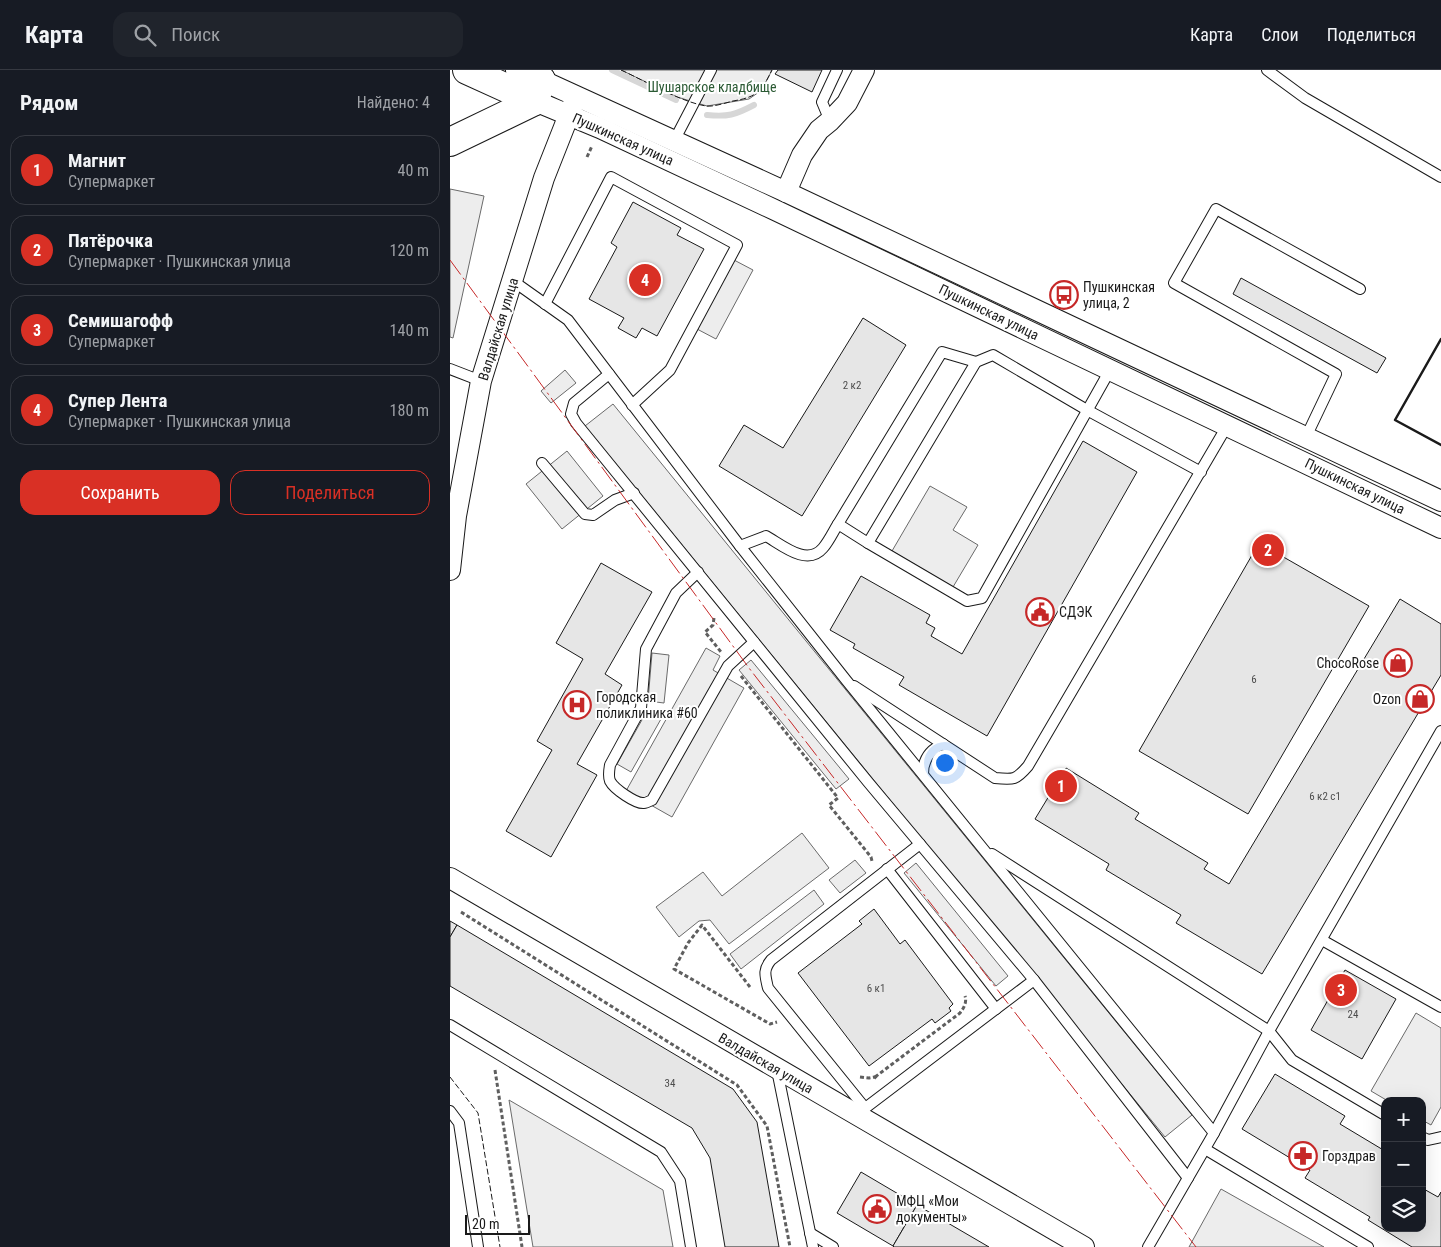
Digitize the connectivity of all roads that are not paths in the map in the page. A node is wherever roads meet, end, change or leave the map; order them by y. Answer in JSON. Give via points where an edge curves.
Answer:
{"nodes":[{"id":1,"x":467,"y":70,"type":"edge"},
{"id":2,"x":711,"y":70,"type":"edge"},
{"id":3,"x":837,"y":70,"type":"edge"},
{"id":4,"x":864,"y":70,"type":"edge"},
{"id":5,"x":1267,"y":70,"type":"edge"},
{"id":6,"x":529,"y":86,"type":"edge"},
{"id":7,"x":576,"y":96,"type":"junction"},
{"id":8,"x":569,"y":115,"type":"junction"},
{"id":9,"x":830,"y":121,"type":"junction"},
{"id":10,"x":450,"y":126,"type":"edge"},
{"id":11,"x":674,"y":141,"type":"junction"},
{"id":12,"x":450,"y":142,"type":"edge"},
{"id":13,"x":1441,"y":177,"type":"edge"},
{"id":14,"x":786,"y":192,"type":"junction"},
{"id":15,"x":512,"y":281,"type":"junction"},
{"id":16,"x":1360,"y":289,"type":"dead end"},
{"id":17,"x":545,"y":304,"type":"junction"},
{"id":18,"x":976,"y":362,"type":"junction"},
{"id":19,"x":450,"y":369,"type":"edge"},
{"id":20,"x":1110,"y":370,"type":"junction"},
{"id":21,"x":609,"y":374,"type":"junction"},
{"id":22,"x":481,"y":381,"type":"junction"},
{"id":23,"x":632,"y":405,"type":"junction"},
{"id":24,"x":1087,"y":410,"type":"junction"},
{"id":25,"x":1227,"y":426,"type":"junction"},
{"id":26,"x":1306,"y":437,"type":"junction"},
{"id":27,"x":542,"y":463,"type":"dead end"},
{"id":28,"x":1201,"y":472,"type":"junction"},
{"id":29,"x":634,"y":493,"type":"junction"},
{"id":30,"x":1441,"y":501,"type":"edge"},
{"id":31,"x":838,"y":524,"type":"junction"},
{"id":32,"x":1441,"y":528,"type":"edge"},
{"id":33,"x":868,"y":542,"type":"junction"},
{"id":34,"x":740,"y":546,"type":"junction"},
{"id":35,"x":450,"y":570,"type":"edge"},
{"id":36,"x":698,"y":572,"type":"junction"},
{"id":37,"x":754,"y":642,"type":"junction"},
{"id":38,"x":846,"y":680,"type":"junction"},
{"id":39,"x":1441,"y":731,"type":"edge"},
{"id":40,"x":943,"y":744,"type":"junction"},
{"id":41,"x":923,"y":774,"type":"junction"},
{"id":42,"x":920,"y":844,"type":"junction"},
{"id":43,"x":983,"y":848,"type":"junction"},
{"id":44,"x":887,"y":869,"type":"junction"},
{"id":45,"x":450,"y":878,"type":"edge"},
{"id":46,"x":1322,"y":940,"type":"junction"},
{"id":47,"x":1034,"y":980,"type":"junction"},
{"id":48,"x":1441,"y":1007,"type":"edge"},
{"id":49,"x":996,"y":1009,"type":"junction"},
{"id":50,"x":450,"y":1025,"type":"edge"},
{"id":51,"x":1269,"y":1031,"type":"junction"},
{"id":52,"x":777,"y":1070,"type":"junction"},
{"id":53,"x":450,"y":1111,"type":"edge"},
{"id":54,"x":860,"y":1112,"type":"junction"},
{"id":55,"x":1381,"y":1113,"type":"edge"},
{"id":56,"x":1214,"y":1133,"type":"junction"},
{"id":57,"x":1441,"y":1137,"type":"edge"},
{"id":58,"x":1426,"y":1139,"type":"edge"},
{"id":59,"x":1205,"y":1149,"type":"junction"},
{"id":60,"x":1188,"y":1178,"type":"junction"},
{"id":61,"x":810,"y":1233,"type":"junction"},
{"id":62,"x":478,"y":1247,"type":"edge"},
{"id":63,"x":691,"y":1247,"type":"edge"},
{"id":64,"x":812,"y":1247,"type":"edge"},
{"id":65,"x":833,"y":1247,"type":"edge"},
{"id":66,"x":1084,"y":1247,"type":"edge"},
{"id":67,"x":1148,"y":1247,"type":"edge"},
{"id":68,"x":1368,"y":1247,"type":"edge"}],
"edges":[{"from":1,"to":6,"type":"street","name":"Пушкинская улица"},
{"from":2,"to":11,"type":"lane"},
{"from":3,"to":9,"type":"lane","via":[[822,102]]},
{"from":4,"to":9,"type":"street","via":[[847,103]]},
{"from":5,"to":13,"type":"lane","via":[[1305,98]]},
{"from":6,"to":7,"type":"street","name":"Пушкинская улица"},
{"from":6,"to":8,"type":"street","name":"Пушкинская улица"},
{"from":6,"to":10,"type":"street"},
{"from":6,"to":12,"type":"street"},
{"from":7,"to":8,"type":"street","name":"Валдайская улица"},
{"from":7,"to":11,"type":"street","name":"Пушкинская улица"},
{"from":8,"to":15,"type":"street","name":"Валдайская улица","via":[[544,178]]},
{"from":8,"to":20,"type":"street","name":"Пушкинская улица"},
{"from":9,"to":14,"type":"street","via":[[819,130],[802,155]]},
{"from":11,"to":14,"type":"street","name":"Пушкинская улица"},
{"from":14,"to":26,"type":"street","name":"Пушкинская улица"},
{"from":15,"to":17,"type":"lane"},
{"from":15,"to":22,"type":"street","name":"Валдайская улица"},
{"from":16,"to":26,"type":"lane","via":[[1216,209],[1174,283],[1336,374]]},
{"from":17,"to":21,"type":"lane","via":[[568,320]]},
{"from":17,"to":23,"type":"lane","via":[[611,177],[737,245],[670,370]]},
{"from":18,"to":24,"type":"lane","via":[[993,355]]},
{"from":18,"to":31,"type":"lane","via":[[942,352]]},
{"from":18,"to":33,"type":"lane"},
{"from":19,"to":22,"type":"lane"},
{"from":20,"to":24,"type":"lane"},
{"from":20,"to":25,"type":"street","name":"Пушкинская улица"},
{"from":21,"to":23,"type":"lane"},
{"from":21,"to":29,"type":"lane","via":[[574,403],[571,414]]},
{"from":22,"to":35,"type":"street","name":"Валдайская улица","via":[[456,516]]},
{"from":23,"to":34,"type":"lane"},
{"from":24,"to":28,"type":"lane"},
{"from":24,"to":33,"type":"lane","via":[[982,598],[967,601]]},
{"from":25,"to":28,"type":"lane"},
{"from":25,"to":32,"type":"street","name":"Пушкинская улица"},
{"from":26,"to":30,"type":"street","name":"Пушкинская улица"},
{"from":27,"to":29,"type":"lane","via":[[585,514],[593,514]]},
{"from":28,"to":40,"type":"lane","via":[[1028,766],[1018,777],[995,778]]},
{"from":29,"to":36,"type":"lane"},
{"from":31,"to":33,"type":"lane"},
{"from":31,"to":34,"type":"lane","via":[[822,550],[809,556],[796,554],[766,536]]},
{"from":34,"to":38,"type":"lane"},
{"from":36,"to":37,"type":"lane"},
{"from":36,"to":37,"type":"lane","via":[[676,593],[646,649],[641,708],[608,773],[616,789],[639,802],[652,800],[730,663]]},
{"from":37,"to":42,"type":"lane"},
{"from":38,"to":40,"type":"lane"},
{"from":38,"to":41,"type":"lane"},
{"from":39,"to":46,"type":"lane"},
{"from":40,"to":41,"type":"lane","via":[[928,754]]},
{"from":41,"to":43,"type":"lane"},
{"from":42,"to":44,"type":"lane"},
{"from":42,"to":47,"type":"lane"},
{"from":43,"to":51,"type":"lane"},
{"from":43,"to":56,"type":"lane"},
{"from":44,"to":49,"type":"lane"},
{"from":44,"to":54,"type":"lane","via":[[766,967],[768,988]]},
{"from":45,"to":52,"type":"street","name":"Валдайская улица"},
{"from":46,"to":48,"type":"lane"},
{"from":46,"to":51,"type":"lane"},
{"from":47,"to":49,"type":"lane"},
{"from":47,"to":60,"type":"lane"},
{"from":49,"to":54,"type":"lane"},
{"from":50,"to":63,"type":"lane","via":[[662,1152],[680,1181]]},
{"from":51,"to":55,"type":"lane","via":[[1292,1060]]},
{"from":51,"to":56,"type":"lane"},
{"from":52,"to":54,"type":"street","name":"Валдайская улица"},
{"from":52,"to":61,"type":"lane"},
{"from":53,"to":62,"type":"lane","via":[[459,1123]]},
{"from":54,"to":66,"type":"street","name":"Валдайская улица"},
{"from":56,"to":59,"type":"lane"},
{"from":57,"to":58,"type":"lane"},
{"from":59,"to":60,"type":"lane"},
{"from":59,"to":68,"type":"lane"},
{"from":60,"to":67,"type":"lane"},
{"from":61,"to":64,"type":"lane"},
{"from":61,"to":65,"type":"lane"}]}
